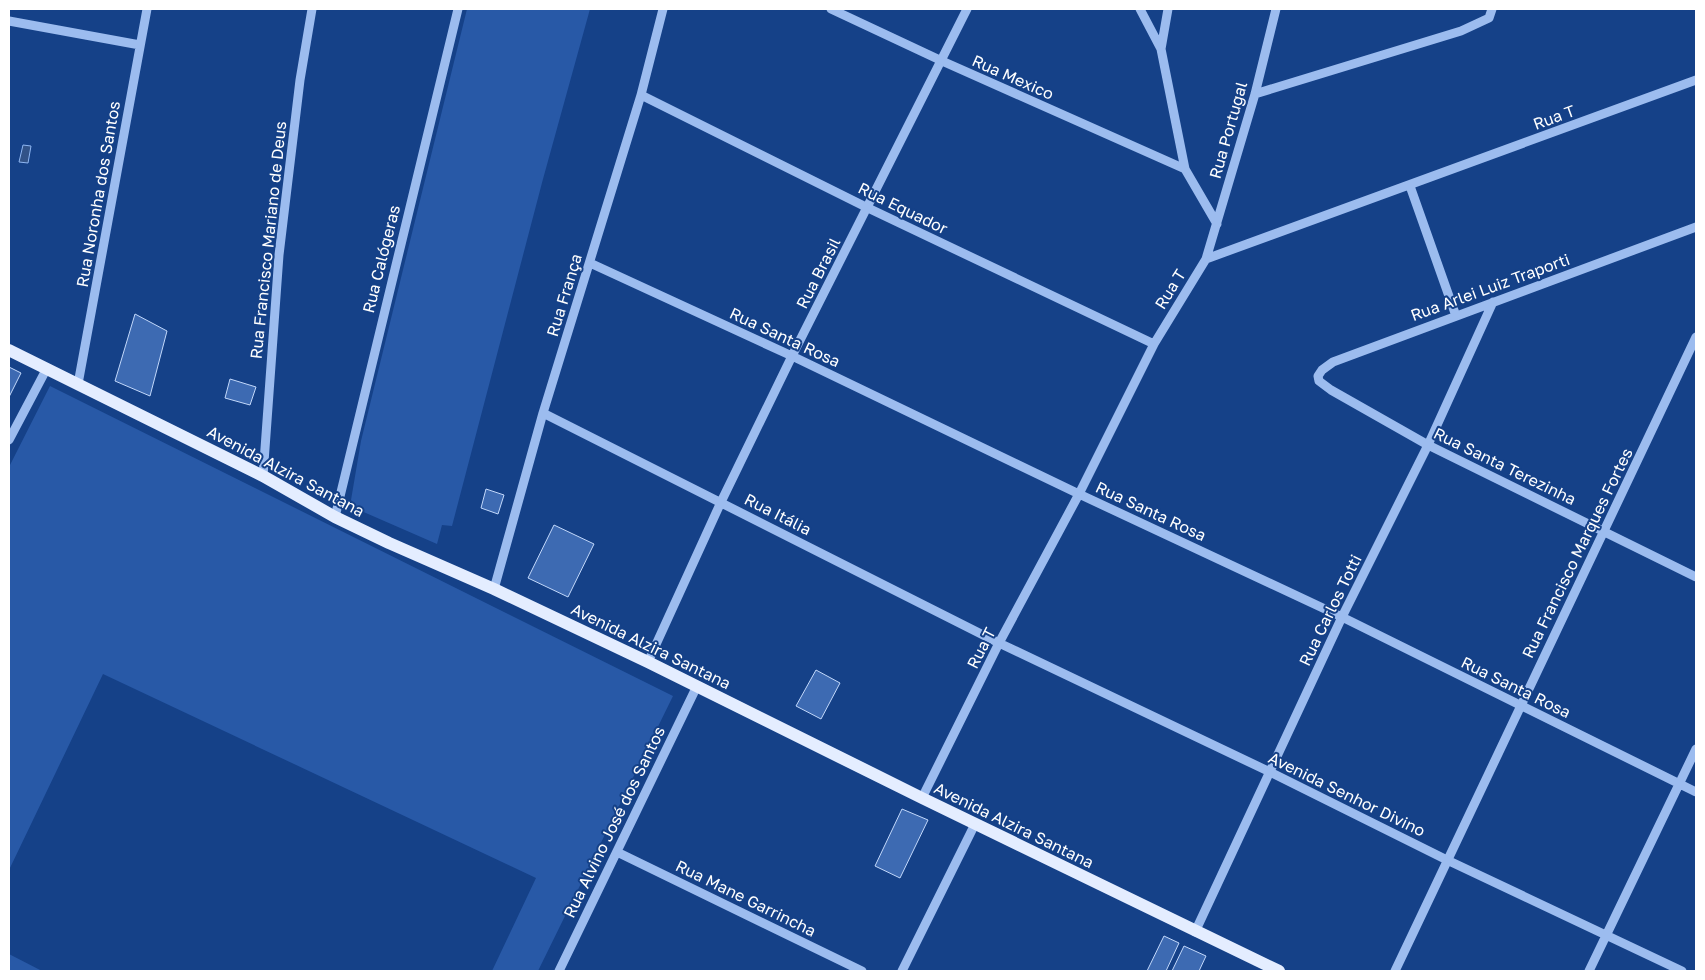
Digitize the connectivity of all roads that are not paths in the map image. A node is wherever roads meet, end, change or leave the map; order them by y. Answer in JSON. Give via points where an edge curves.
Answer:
{"nodes":[{"id":1,"x":147,"y":9,"type":"edge"},
{"id":2,"x":312,"y":9,"type":"edge"},
{"id":3,"x":458,"y":9,"type":"edge"},
{"id":4,"x":663,"y":9,"type":"edge"},
{"id":5,"x":831,"y":9,"type":"edge"},
{"id":6,"x":967,"y":9,"type":"edge"},
{"id":7,"x":1140,"y":9,"type":"edge"},
{"id":8,"x":1168,"y":9,"type":"edge"},
{"id":9,"x":1276,"y":9,"type":"edge"},
{"id":10,"x":1492,"y":9,"type":"edge"},
{"id":11,"x":9,"y":21,"type":"edge"},
{"id":12,"x":140,"y":45,"type":"junction"},
{"id":13,"x":1161,"y":49,"type":"junction"},
{"id":14,"x":942,"y":61,"type":"junction"},
{"id":15,"x":1696,"y":81,"type":"edge"},
{"id":16,"x":1255,"y":94,"type":"junction"},
{"id":17,"x":641,"y":95,"type":"junction"},
{"id":18,"x":1185,"y":169,"type":"junction"},
{"id":19,"x":1410,"y":186,"type":"junction"},
{"id":20,"x":868,"y":208,"type":"junction"},
{"id":21,"x":1216,"y":224,"type":"junction"},
{"id":22,"x":1696,"y":227,"type":"edge"},
{"id":23,"x":1206,"y":259,"type":"junction"},
{"id":24,"x":590,"y":264,"type":"junction"},
{"id":25,"x":1493,"y":302,"type":"junction"},
{"id":26,"x":1456,"y":316,"type":"junction"},
{"id":27,"x":1696,"y":337,"type":"edge"},
{"id":28,"x":1154,"y":344,"type":"junction"},
{"id":29,"x":9,"y":350,"type":"edge"},
{"id":30,"x":792,"y":356,"type":"junction"},
{"id":31,"x":46,"y":368,"type":"junction"},
{"id":32,"x":78,"y":384,"type":"junction"},
{"id":33,"x":1331,"y":390,"type":"joint"},
{"id":34,"x":543,"y":413,"type":"junction"},
{"id":35,"x":9,"y":440,"type":"edge"},
{"id":36,"x":1428,"y":445,"type":"junction"},
{"id":37,"x":263,"y":476,"type":"junction"},
{"id":38,"x":1079,"y":494,"type":"junction"},
{"id":39,"x":721,"y":502,"type":"junction"},
{"id":40,"x":335,"y":516,"type":"junction"},
{"id":41,"x":1605,"y":532,"type":"junction"},
{"id":42,"x":1696,"y":577,"type":"edge"},
{"id":43,"x":494,"y":589,"type":"junction"},
{"id":44,"x":1342,"y":617,"type":"junction"},
{"id":45,"x":999,"y":643,"type":"junction"},
{"id":46,"x":648,"y":662,"type":"junction"},
{"id":47,"x":697,"y":686,"type":"junction"},
{"id":48,"x":1520,"y":706,"type":"junction"},
{"id":49,"x":1696,"y":749,"type":"edge"},
{"id":50,"x":1270,"y":772,"type":"junction"},
{"id":51,"x":1679,"y":784,"type":"junction"},
{"id":52,"x":1696,"y":792,"type":"edge"},
{"id":53,"x":922,"y":798,"type":"junction"},
{"id":54,"x":975,"y":824,"type":"junction"},
{"id":55,"x":617,"y":852,"type":"junction"},
{"id":56,"x":1447,"y":860,"type":"junction"},
{"id":57,"x":1194,"y":932,"type":"junction"},
{"id":58,"x":1606,"y":935,"type":"junction"},
{"id":59,"x":558,"y":971,"type":"edge"},
{"id":60,"x":862,"y":971,"type":"edge"},
{"id":61,"x":902,"y":971,"type":"edge"},
{"id":62,"x":1278,"y":971,"type":"edge"},
{"id":63,"x":1395,"y":971,"type":"edge"},
{"id":64,"x":1589,"y":971,"type":"edge"},
{"id":65,"x":1682,"y":971,"type":"edge"}],
"edges":[{"from":1,"to":12,"type":"street","name":"Rua Noronha dos Santos"},
{"from":2,"to":37,"type":"street","name":"Rua Francisco Mariano de Deus","via":[[279,255]]},
{"from":3,"to":40,"type":"street","name":"Rua Calógeras"},
{"from":4,"to":17,"type":"street","name":"Rua França"},
{"from":5,"to":14,"type":"street","name":"Rua Mexico"},
{"from":6,"to":14,"type":"street","name":"Rua Brasil"},
{"from":7,"to":13,"type":"street"},
{"from":8,"to":13,"type":"street"},
{"from":9,"to":16,"type":"street","name":"Rua Portugal"},
{"from":10,"to":16,"type":"street","via":[[1485,21],[1461,31]]},
{"from":11,"to":12,"type":"street"},
{"from":12,"to":32,"type":"street","name":"Rua Noronha dos Santos"},
{"from":13,"to":18,"type":"street"},
{"from":14,"to":18,"type":"street","name":"Rua Mexico"},
{"from":14,"to":20,"type":"street","name":"Rua Brasil"},
{"from":15,"to":19,"type":"street","name":"Rua T"},
{"from":16,"to":21,"type":"street","name":"Rua Portugal"},
{"from":17,"to":20,"type":"street","name":"Rua Equador"},
{"from":17,"to":24,"type":"street","name":"Rua França"},
{"from":18,"to":21,"type":"street"},
{"from":19,"to":23,"type":"street","name":"Rua T"},
{"from":19,"to":26,"type":"street"},
{"from":20,"to":28,"type":"street","name":"Rua Equador"},
{"from":20,"to":30,"type":"street","name":"Rua Brasil"},
{"from":21,"to":23,"type":"street","name":"Rua Portugal"},
{"from":22,"to":25,"type":"street","name":"Rua Arlei Luiz Traporti"},
{"from":23,"to":28,"type":"street","name":"Rua T"},
{"from":24,"to":30,"type":"street","name":"Rua Santa Rosa"},
{"from":24,"to":34,"type":"street","name":"Rua França"},
{"from":25,"to":26,"type":"street","name":"Rua Arlei Luiz Traporti"},
{"from":25,"to":36,"type":"street","name":"Rua Carlos Totti"},
{"from":26,"to":33,"type":"street","name":"Rua Arlei Luiz Traporti","via":[[1333,362],[1318,376]]},
{"from":27,"to":41,"type":"street","name":"Rua Francisco Marques Fortes"},
{"from":28,"to":38,"type":"street","name":"Rua T"},
{"from":29,"to":31,"type":"main road","name":"Avenida Alzira Santana"},
{"from":30,"to":38,"type":"street","name":"Rua Santa Rosa"},
{"from":30,"to":39,"type":"street","name":"Rua Brasil"},
{"from":31,"to":32,"type":"main road","name":"Avenida Alzira Santana"},
{"from":31,"to":35,"type":"street"},
{"from":32,"to":37,"type":"main road","name":"Avenida Alzira Santana"},
{"from":33,"to":36,"type":"street","name":"Rua Santa Terezinha"},
{"from":34,"to":39,"type":"street","name":"Rua Itália"},
{"from":34,"to":43,"type":"street","name":"Rua França"},
{"from":36,"to":41,"type":"street","name":"Rua Santa Terezinha"},
{"from":36,"to":44,"type":"street","name":"Rua Carlos Totti"},
{"from":37,"to":40,"type":"main road","name":"Avenida Alzira Santana"},
{"from":38,"to":44,"type":"street","name":"Rua Santa Rosa"},
{"from":38,"to":45,"type":"street","name":"Rua T"},
{"from":39,"to":45,"type":"street","name":"Rua Itália"},
{"from":39,"to":46,"type":"street","name":"Rua Brasil"},
{"from":40,"to":43,"type":"main road","name":"Avenida Alzira Santana"},
{"from":41,"to":42,"type":"street","name":"Rua Santa Terezinha"},
{"from":41,"to":48,"type":"street","name":"Rua Francisco Marques Fortes"},
{"from":43,"to":46,"type":"main road","name":"Avenida Alzira Santana"},
{"from":44,"to":48,"type":"street","name":"Rua Santa Rosa"},
{"from":44,"to":50,"type":"street","name":"Rua Carlos Totti"},
{"from":45,"to":50,"type":"street","name":"Avenida Senhor Divino"},
{"from":45,"to":53,"type":"street","name":"Rua T"},
{"from":46,"to":47,"type":"main road","name":"Avenida Alzira Santana"},
{"from":47,"to":53,"type":"main road","name":"Avenida Alzira Santana"},
{"from":47,"to":55,"type":"street","name":"Rua Alvino José dos Santos"},
{"from":48,"to":51,"type":"street","name":"Rua Santa Rosa"},
{"from":48,"to":56,"type":"street","name":"Rua Francisco Marques Fortes"},
{"from":49,"to":51,"type":"street"},
{"from":50,"to":56,"type":"street","name":"Avenida Senhor Divino"},
{"from":50,"to":57,"type":"street","name":"Rua Carlos Totti"},
{"from":51,"to":52,"type":"street","name":"Rua Santa Rosa"},
{"from":51,"to":58,"type":"street"},
{"from":53,"to":54,"type":"main road","name":"Avenida Alzira Santana"},
{"from":54,"to":57,"type":"main road","name":"Avenida Alzira Santana"},
{"from":54,"to":61,"type":"street"},
{"from":55,"to":59,"type":"street","name":"Rua Alvino José dos Santos"},
{"from":55,"to":60,"type":"street","name":"Rua Mane Garrincha"},
{"from":56,"to":58,"type":"street","name":"Avenida Senhor Divino"},
{"from":56,"to":63,"type":"street","name":"Rua Francisco Marques Fortes"},
{"from":57,"to":62,"type":"main road","name":"Avenida Alzira Santana"},
{"from":58,"to":64,"type":"street"},
{"from":58,"to":65,"type":"street","name":"Avenida Senhor Divino"}]}
